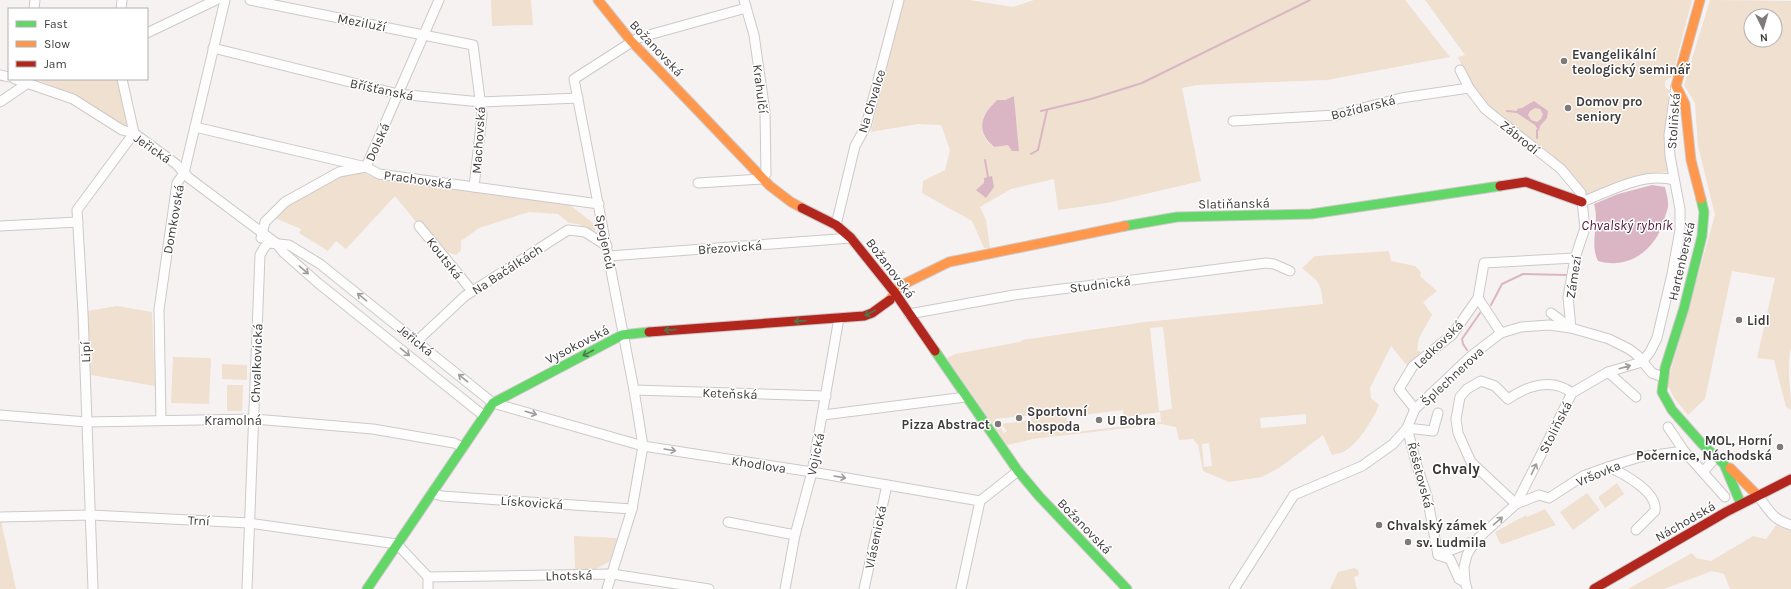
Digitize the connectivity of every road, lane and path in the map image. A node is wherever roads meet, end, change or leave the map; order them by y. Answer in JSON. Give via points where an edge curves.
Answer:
{"nodes":[{"id":1,"x":216,"y":0,"type":"edge"},
{"id":2,"x":225,"y":0,"type":"edge"},
{"id":3,"x":250,"y":0,"type":"edge"},
{"id":4,"x":439,"y":0,"type":"edge"},
{"id":5,"x":598,"y":0,"type":"edge"},
{"id":6,"x":899,"y":0,"type":"edge"},
{"id":7,"x":1700,"y":0,"type":"edge"},
{"id":8,"x":745,"y":4,"type":"edge"},
{"id":9,"x":148,"y":33,"type":"edge"},
{"id":10,"x":424,"y":34,"type":"junction"},
{"id":11,"x":632,"y":41,"type":"junction"},
{"id":12,"x":473,"y":45,"type":"joint"},
{"id":13,"x":213,"y":48,"type":"junction"},
{"id":14,"x":1460,"y":70,"type":"dead end"},
{"id":15,"x":122,"y":80,"type":"edge"},
{"id":16,"x":29,"y":81,"type":"edge"},
{"id":17,"x":1676,"y":86,"type":"junction"},
{"id":18,"x":1468,"y":88,"type":"junction"},
{"id":19,"x":398,"y":94,"type":"junction"},
{"id":20,"x":578,"y":98,"type":"junction"},
{"id":21,"x":0,"y":102,"type":"edge"},
{"id":22,"x":481,"y":102,"type":"junction"},
{"id":23,"x":1233,"y":122,"type":"dead end"},
{"id":24,"x":195,"y":127,"type":"junction"},
{"id":25,"x":134,"y":133,"type":"junction"},
{"id":26,"x":366,"y":167,"type":"junction"},
{"id":27,"x":184,"y":173,"type":"junction"},
{"id":28,"x":762,"y":179,"type":"junction"},
{"id":29,"x":1674,"y":180,"type":"junction"},
{"id":30,"x":698,"y":183,"type":"dead end"},
{"id":31,"x":474,"y":187,"type":"junction"},
{"id":32,"x":1582,"y":202,"type":"junction"},
{"id":33,"x":599,"y":204,"type":"junction"},
{"id":34,"x":78,"y":222,"type":"junction"},
{"id":35,"x":836,"y":225,"type":"junction"},
{"id":36,"x":0,"y":226,"type":"edge"},
{"id":37,"x":419,"y":226,"type":"dead end"},
{"id":38,"x":262,"y":233,"type":"junction"},
{"id":39,"x":851,"y":238,"type":"junction"},
{"id":40,"x":276,"y":243,"type":"junction"},
{"id":41,"x":607,"y":246,"type":"junction"},
{"id":42,"x":260,"y":255,"type":"junction"},
{"id":43,"x":609,"y":256,"type":"junction"},
{"id":44,"x":1575,"y":258,"type":"junction"},
{"id":45,"x":1290,"y":271,"type":"dead end"},
{"id":46,"x":472,"y":291,"type":"junction"},
{"id":47,"x":895,"y":293,"type":"junction"},
{"id":48,"x":1478,"y":298,"type":"junction"},
{"id":49,"x":1551,"y":313,"type":"dead end"},
{"id":50,"x":909,"y":314,"type":"junction"},
{"id":51,"x":839,"y":318,"type":"junction"},
{"id":52,"x":1571,"y":328,"type":"junction"},
{"id":53,"x":1501,"y":333,"type":"junction"},
{"id":54,"x":622,"y":335,"type":"junction"},
{"id":55,"x":417,"y":341,"type":"junction"},
{"id":56,"x":1642,"y":362,"type":"junction"},
{"id":57,"x":1608,"y":372,"type":"junction"},
{"id":58,"x":1662,"y":377,"type":"junction"},
{"id":59,"x":634,"y":390,"type":"junction"},
{"id":60,"x":1572,"y":393,"type":"junction"},
{"id":61,"x":826,"y":396,"type":"junction"},
{"id":62,"x":966,"y":397,"type":"junction"},
{"id":63,"x":1636,"y":397,"type":"dead end"},
{"id":64,"x":494,"y":402,"type":"junction"},
{"id":65,"x":1415,"y":409,"type":"junction"},
{"id":66,"x":1438,"y":413,"type":"dead end"},
{"id":67,"x":0,"y":415,"type":"edge"},
{"id":68,"x":823,"y":415,"type":"junction"},
{"id":69,"x":484,"y":416,"type":"junction"},
{"id":70,"x":254,"y":419,"type":"junction"},
{"id":71,"x":161,"y":420,"type":"junction"},
{"id":72,"x":87,"y":422,"type":"junction"},
{"id":73,"x":1668,"y":427,"type":"dead end"},
{"id":74,"x":1407,"y":428,"type":"junction"},
{"id":75,"x":643,"y":446,"type":"junction"},
{"id":76,"x":464,"y":447,"type":"junction"},
{"id":77,"x":1684,"y":451,"type":"junction"},
{"id":78,"x":1716,"y":457,"type":"junction"},
{"id":79,"x":1724,"y":464,"type":"junction"},
{"id":80,"x":1608,"y":467,"type":"junction"},
{"id":81,"x":1018,"y":471,"type":"junction"},
{"id":82,"x":812,"y":472,"type":"junction"},
{"id":83,"x":1702,"y":472,"type":"junction"},
{"id":84,"x":1791,"y":479,"type":"edge"},
{"id":85,"x":887,"y":484,"type":"junction"},
{"id":86,"x":432,"y":493,"type":"junction"},
{"id":87,"x":1757,"y":496,"type":"junction"},
{"id":88,"x":1724,"y":498,"type":"dead end"},
{"id":89,"x":980,"y":501,"type":"junction"},
{"id":90,"x":1516,"y":504,"type":"junction"},
{"id":91,"x":1741,"y":504,"type":"junction"},
{"id":92,"x":632,"y":509,"type":"junction"},
{"id":93,"x":91,"y":515,"type":"junction"},
{"id":94,"x":0,"y":517,"type":"edge"},
{"id":95,"x":728,"y":522,"type":"dead end"},
{"id":96,"x":249,"y":523,"type":"junction"},
{"id":97,"x":1791,"y":525,"type":"edge"},
{"id":98,"x":1636,"y":530,"type":"dead end"},
{"id":99,"x":795,"y":535,"type":"junction"},
{"id":100,"x":1475,"y":541,"type":"junction"},
{"id":101,"x":398,"y":544,"type":"junction"},
{"id":102,"x":1438,"y":555,"type":"junction"},
{"id":103,"x":612,"y":574,"type":"junction"},
{"id":104,"x":428,"y":577,"type":"junction"},
{"id":105,"x":1466,"y":585,"type":"edge"},
{"id":106,"x":1597,"y":588,"type":"edge"},
{"id":107,"x":94,"y":589,"type":"edge"},
{"id":108,"x":246,"y":589,"type":"edge"},
{"id":109,"x":367,"y":589,"type":"edge"},
{"id":110,"x":428,"y":589,"type":"edge"},
{"id":111,"x":607,"y":589,"type":"edge"},
{"id":112,"x":710,"y":589,"type":"edge"},
{"id":113,"x":786,"y":589,"type":"edge"},
{"id":114,"x":864,"y":589,"type":"edge"},
{"id":115,"x":962,"y":589,"type":"edge"},
{"id":116,"x":1127,"y":589,"type":"edge"},
{"id":117,"x":1234,"y":589,"type":"edge"}],
"edges":[{"from":1,"to":9,"type":"street"},
{"from":2,"to":13,"type":"street","name":"Domkovská"},
{"from":3,"to":10,"type":"street","name":"Meziluží"},
{"from":4,"to":10,"type":"street","name":"Dolská"},
{"from":5,"to":11,"type":"street","name":"Božanovská"},
{"from":6,"to":35,"type":"street","name":"Na Chvalce","via":[[866,126],[856,146]]},
{"from":7,"to":17,"type":"street"},
{"from":8,"to":11,"type":"street","name":"Spojenců"},
{"from":8,"to":28,"type":"street","name":"Krahulčí","via":[[754,34],[765,112],[766,174]]},
{"from":10,"to":12,"type":"street","name":"Meziluží"},
{"from":10,"to":19,"type":"street","name":"Dolská"},
{"from":11,"to":20,"type":"street","name":"Spojenců","via":[[574,79]]},
{"from":11,"to":28,"type":"street","name":"Božanovská"},
{"from":12,"to":22,"type":"street","name":"Machovská"},
{"from":13,"to":19,"type":"street","name":"Bříšťanská"},
{"from":13,"to":24,"type":"street","name":"Domkovská"},
{"from":14,"to":18,"type":"street","name":"Zábrodí"},
{"from":15,"to":25,"type":"street"},
{"from":16,"to":21,"type":"street"},
{"from":16,"to":25,"type":"street","name":"Jeřická","via":[[73,99],[122,130]]},
{"from":17,"to":29,"type":"street","name":"Stoliňská","via":[[1669,135]]},
{"from":17,"to":58,"type":"street","name":"Hartenberská","via":[[1685,104],[1689,148],[1704,212],[1700,243],[1684,308]]},
{"from":18,"to":23,"type":"street","name":"Božídarská","via":[[1401,98],[1336,115]]},
{"from":18,"to":32,"type":"street","name":"Zábrodí","via":[[1485,109],[1561,169],[1581,193]]},
{"from":19,"to":22,"type":"street","name":"Bříšťanská"},
{"from":19,"to":26,"type":"street","name":"Dolská"},
{"from":20,"to":22,"type":"street","name":"Bříšťanská"},
{"from":20,"to":33,"type":"street","name":"Spojenců"},
{"from":22,"to":31,"type":"street","name":"Machovská","via":[[482,115]]},
{"from":24,"to":26,"type":"street","name":"Prachovská"},
{"from":24,"to":27,"type":"street","name":"Domkovská"},
{"from":25,"to":27,"type":"street","name":"Jeřická","via":[[176,164]]},
{"from":25,"to":34,"type":"street","name":"Lipí","via":[[77,210]]},
{"from":26,"to":31,"type":"street","name":"Prachovská","via":[[379,174]]},
{"from":26,"to":38,"type":"street","name":"Dolská","via":[[339,172],[285,202],[265,222]]},
{"from":27,"to":38,"type":"street","name":"Jeřická"},
{"from":27,"to":71,"type":"street","name":"Domkovská","via":[[177,183],[159,310]]},
{"from":28,"to":30,"type":"street"},
{"from":28,"to":35,"type":"street","name":"Božanovská","via":[[787,199]]},
{"from":29,"to":32,"type":"street","via":[[1638,180]]},
{"from":29,"to":56,"type":"street","name":"Stoliňská","via":[[1680,209],[1680,230],[1661,322],[1650,352]]},
{"from":31,"to":33,"type":"street","name":"Prachovská"},
{"from":32,"to":44,"type":"street","name":"Zámezí","via":[[1585,228]]},
{"from":32,"to":47,"type":"street","name":"Slatiňanská","via":[[1526,182],[1311,214],[1177,217],[962,258],[900,286]]},
{"from":33,"to":41,"type":"street","name":"Spojenců"},
{"from":34,"to":36,"type":"street"},
{"from":34,"to":72,"type":"street","name":"Lipí"},
{"from":35,"to":39,"type":"street","name":"Božanovská"},
{"from":37,"to":46,"type":"street","name":"Koutská"},
{"from":38,"to":40,"type":"street","name":"Jeřická"},
{"from":38,"to":42,"type":"street","name":"Dolská"},
{"from":39,"to":43,"type":"street","name":"Březovická"},
{"from":39,"to":47,"type":"street","name":"Božanovská"},
{"from":40,"to":42,"type":"street","via":[[268,243]]},
{"from":55,"to":40,"type":"street","name":"Jeřická","one_way":true,"via":[[320,264],[289,245]]},
{"from":40,"to":69,"type":"street","name":"Jeřická","one_way":true,"via":[[318,283]]},
{"from":41,"to":43,"type":"street","name":"Spojenců"},
{"from":41,"to":46,"type":"street","name":"Na Bačálkách","via":[[585,232],[568,230]]},
{"from":42,"to":70,"type":"street","name":"Chvalkovická"},
{"from":43,"to":54,"type":"street","name":"Spojenců"},
{"from":44,"to":48,"type":"street","name":"Ledkovská","via":[[1484,263]]},
{"from":44,"to":52,"type":"street","name":"Zámezí","via":[[1568,297]]},
{"from":45,"to":50,"type":"street","name":"Studnická","via":[[1266,263],[1014,295]]},
{"from":46,"to":55,"type":"street","name":"Na Bačálkách"},
{"from":47,"to":50,"type":"street","name":"Božanovská"},
{"from":47,"to":51,"type":"street","name":"Vysokovská","one_way":true,"via":[[890,300],[872,313]]},
{"from":48,"to":53,"type":"street"},
{"from":48,"to":65,"type":"street","name":"Ledkovská","via":[[1452,335],[1413,366],[1398,389]]},
{"from":49,"to":52,"type":"street","name":"Zámezí"},
{"from":50,"to":62,"type":"street","name":"Božanovská"},
{"from":51,"to":54,"type":"street","name":"Vysokovská","one_way":true},
{"from":51,"to":61,"type":"street","name":"Vojická"},
{"from":52,"to":53,"type":"street","name":"Šplechnerova","via":[[1549,325],[1522,327]]},
{"from":52,"to":56,"type":"street","name":"Šplechnerova","via":[[1629,349],[1638,355]]},
{"from":53,"to":65,"type":"street","name":"Šplechnerova","via":[[1471,356]]},
{"from":54,"to":59,"type":"street","name":"Spojenců"},
{"from":54,"to":64,"type":"street","name":"Vysokovská","one_way":true},
{"from":64,"to":55,"type":"street","name":"Jeřická","one_way":true},
{"from":57,"to":56,"type":"street","name":"Stoliňská","one_way":true},
{"from":56,"to":58,"type":"street","name":"Šplechnerova","via":[[1652,373]]},
{"from":57,"to":60,"type":"street","name":"Stoliňská"},
{"from":57,"to":63,"type":"street"},
{"from":58,"to":78,"type":"street","name":"Hartenberská","via":[[1662,392],[1666,402]]},
{"from":59,"to":61,"type":"street","name":"Keteňská"},
{"from":59,"to":75,"type":"street","name":"Spojenců"},
{"from":90,"to":60,"type":"street","name":"Stoliňská","one_way":true},
{"from":60,"to":90,"type":"street","via":[[1557,385],[1539,384],[1508,399],[1495,386],[1481,382],[1467,389],[1460,397],[1456,419],[1458,433],[1471,462]]},
{"from":61,"to":68,"type":"street","name":"Vojická"},
{"from":62,"to":68,"type":"street"},
{"from":62,"to":81,"type":"street","name":"Božanovská"},
{"from":64,"to":69,"type":"street","name":"Vysokovská"},
{"from":64,"to":75,"type":"street","name":"Khodlova","one_way":true},
{"from":65,"to":74,"type":"street","name":"Šplechnerova"},
{"from":66,"to":74,"type":"street","via":[[1433,431]]},
{"from":67,"to":72,"type":"street","name":"Kramolná"},
{"from":68,"to":82,"type":"street","name":"Vojická"},
{"from":69,"to":76,"type":"street","name":"Vysokovská"},
{"from":70,"to":71,"type":"street","name":"Kramolná"},
{"from":70,"to":76,"type":"street","name":"Kramolná","via":[[373,429]]},
{"from":70,"to":96,"type":"street","name":"Chvalkovická"},
{"from":71,"to":72,"type":"street","name":"Kramolná"},
{"from":72,"to":93,"type":"street","name":"Lipí"},
{"from":73,"to":77,"type":"street"},
{"from":74,"to":102,"type":"street","name":"Řešetovská","via":[[1427,496]]},
{"from":74,"to":117,"type":"street","name":"Šplechnerova","via":[[1393,444],[1362,466],[1294,495]]},
{"from":75,"to":82,"type":"street","name":"Khodlova","one_way":true},
{"from":75,"to":92,"type":"street","name":"Spojenců"},
{"from":76,"to":86,"type":"street","name":"Vysokovská"},
{"from":77,"to":80,"type":"street","name":"Vršovka","via":[[1640,457]]},
{"from":77,"to":83,"type":"street"},
{"from":78,"to":79,"type":"street","name":"Hartenberská"},
{"from":78,"to":83,"type":"street"},
{"from":79,"to":87,"type":"street","via":[[1737,473]]},
{"from":79,"to":91,"type":"street","name":"Hartenberská"},
{"from":80,"to":90,"type":"street","name":"Vršovka","via":[[1583,476],[1549,498],[1539,495]]},
{"from":80,"to":98,"type":"street","via":[[1630,477],[1654,501],[1655,511]]},
{"from":81,"to":89,"type":"street"},
{"from":81,"to":116,"type":"street","name":"Božanovská"},
{"from":82,"to":85,"type":"street","name":"Khodlova","one_way":true},
{"from":82,"to":99,"type":"street","name":"Vojická"},
{"from":83,"to":88,"type":"street"},
{"from":84,"to":87,"type":"street","name":"Náchodská"},
{"from":85,"to":89,"type":"street","name":"Khodlova"},
{"from":85,"to":114,"type":"street","name":"Vlásenická"},
{"from":86,"to":92,"type":"street","name":"Lískovická","via":[[442,496]]},
{"from":86,"to":101,"type":"street","name":"Vysokovská"},
{"from":87,"to":91,"type":"street","name":"Náchodská"},
{"from":87,"to":97,"type":"street","via":[[1773,517]]},
{"from":89,"to":115,"type":"street"},
{"from":100,"to":90,"type":"street","name":"Stoliňská","one_way":true},
{"from":91,"to":106,"type":"street","name":"Náchodská"},
{"from":92,"to":103,"type":"street","name":"Spojenců"},
{"from":93,"to":94,"type":"street","name":"Trní"},
{"from":93,"to":96,"type":"street","name":"Trní"},
{"from":93,"to":107,"type":"street","name":"Lipí"},
{"from":95,"to":99,"type":"street"},
{"from":96,"to":101,"type":"street","name":"Trní"},
{"from":96,"to":108,"type":"street","name":"Chvalkovická"},
{"from":99,"to":113,"type":"street","name":"Vojická"},
{"from":100,"to":102,"type":"street"},
{"from":100,"to":105,"type":"street","name":"Stoliňská","via":[[1464,567]]},
{"from":101,"to":104,"type":"street"},
{"from":101,"to":109,"type":"street","name":"Vysokovská"},
{"from":102,"to":105,"type":"street","name":"Stoliňská","via":[[1450,559],[1459,579]]},
{"from":103,"to":104,"type":"street","name":"Lhotská"},
{"from":103,"to":111,"type":"street","name":"Spojenců"},
{"from":103,"to":112,"type":"street","name":"Lhotská"},
{"from":104,"to":110,"type":"street"}]}
